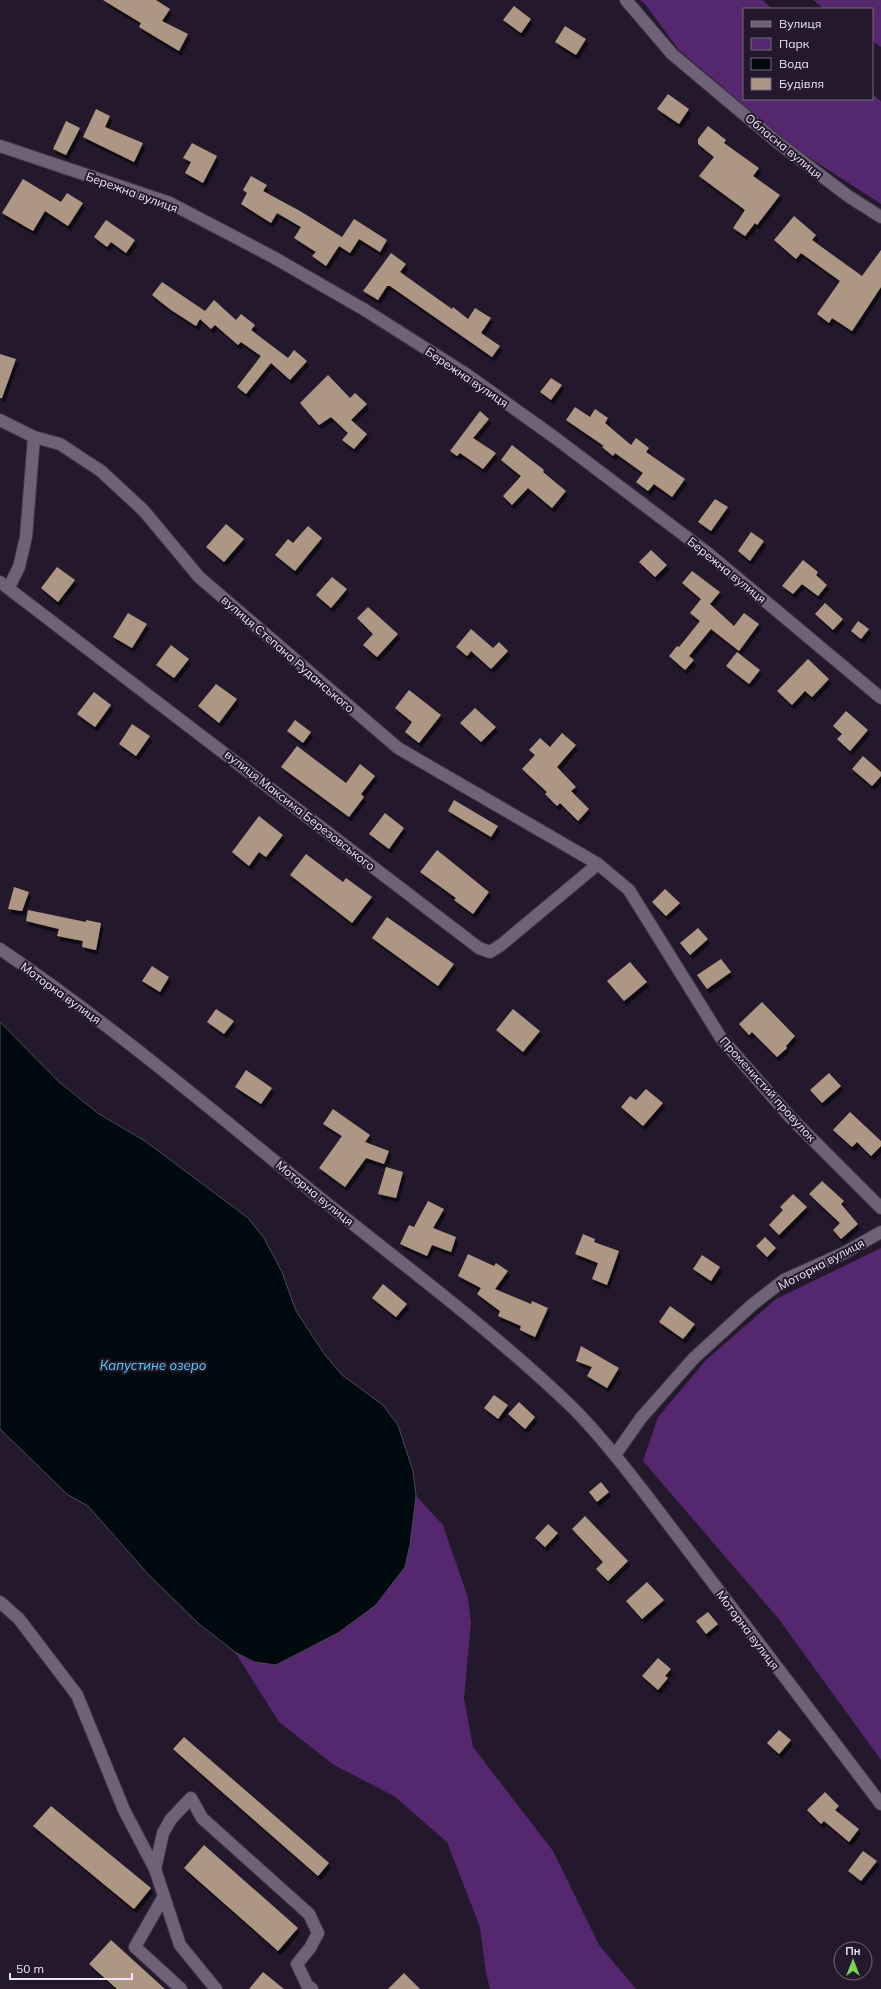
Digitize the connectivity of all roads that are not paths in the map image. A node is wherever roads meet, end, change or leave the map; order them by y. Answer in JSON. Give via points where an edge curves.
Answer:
{"nodes":[{"id":1,"x":626,"y":0,"type":"edge"},
{"id":2,"x":0,"y":146,"type":"edge"},
{"id":3,"x":881,"y":217,"type":"edge"},
{"id":4,"x":0,"y":420,"type":"edge"},
{"id":5,"x":34,"y":437,"type":"junction"},
{"id":6,"x":5,"y":585,"type":"edge"},
{"id":7,"x":881,"y":698,"type":"edge"},
{"id":8,"x":598,"y":864,"type":"junction"},
{"id":9,"x":0,"y":949,"type":"edge"},
{"id":10,"x":881,"y":1208,"type":"edge"},
{"id":11,"x":881,"y":1232,"type":"edge"},
{"id":12,"x":615,"y":1455,"type":"junction"},
{"id":13,"x":0,"y":1602,"type":"edge"},
{"id":14,"x":881,"y":1804,"type":"edge"},
{"id":15,"x":155,"y":1869,"type":"junction"},
{"id":16,"x":164,"y":1896,"type":"junction"},
{"id":17,"x":181,"y":1989,"type":"edge"},
{"id":18,"x":216,"y":1989,"type":"edge"},
{"id":19,"x":312,"y":1989,"type":"edge"}],
"edges":[{"from":1,"to":3,"type":"street","name":"Обласна вулиця","via":[[678,58],[777,142],[848,196]]},
{"from":2,"to":7,"type":"street","name":"Бережна вулиця","via":[[170,203],[273,257],[365,310],[466,374],[554,437],[709,554]]},
{"from":4,"to":5,"type":"street","name":"вулиця Степана Руданського"},
{"from":5,"to":6,"type":"street","via":[[26,537],[19,567]]},
{"from":5,"to":8,"type":"street","name":"вулиця Степана Руданського","via":[[60,444],[101,471],[144,511],[199,577],[398,748]]},
{"from":6,"to":8,"type":"street","name":"вулиця Максима Березовського","via":[[479,948],[490,952],[501,945]]},
{"from":8,"to":10,"type":"street","name":"Променистий провулок","via":[[629,890],[721,1038],[791,1118]]},
{"from":9,"to":12,"type":"street","name":"Моторна вулиця","via":[[52,984],[178,1081],[492,1336],[574,1409]]},
{"from":11,"to":12,"type":"street","name":"Моторна вулиця","via":[[844,1253],[784,1280],[752,1305],[694,1358],[641,1418]]},
{"from":12,"to":14,"type":"street","name":"Моторна вулиця"},
{"from":13,"to":15,"type":"street","via":[[19,1620],[77,1695],[124,1810]]},
{"from":15,"to":16,"type":"street"},
{"from":15,"to":19,"type":"street","via":[[163,1833],[171,1819],[191,1798],[202,1818],[309,1914],[318,1933],[297,1964],[307,1985]]},
{"from":16,"to":17,"type":"street","via":[[135,1947]]},
{"from":16,"to":18,"type":"street","via":[[180,1945]]}]}
